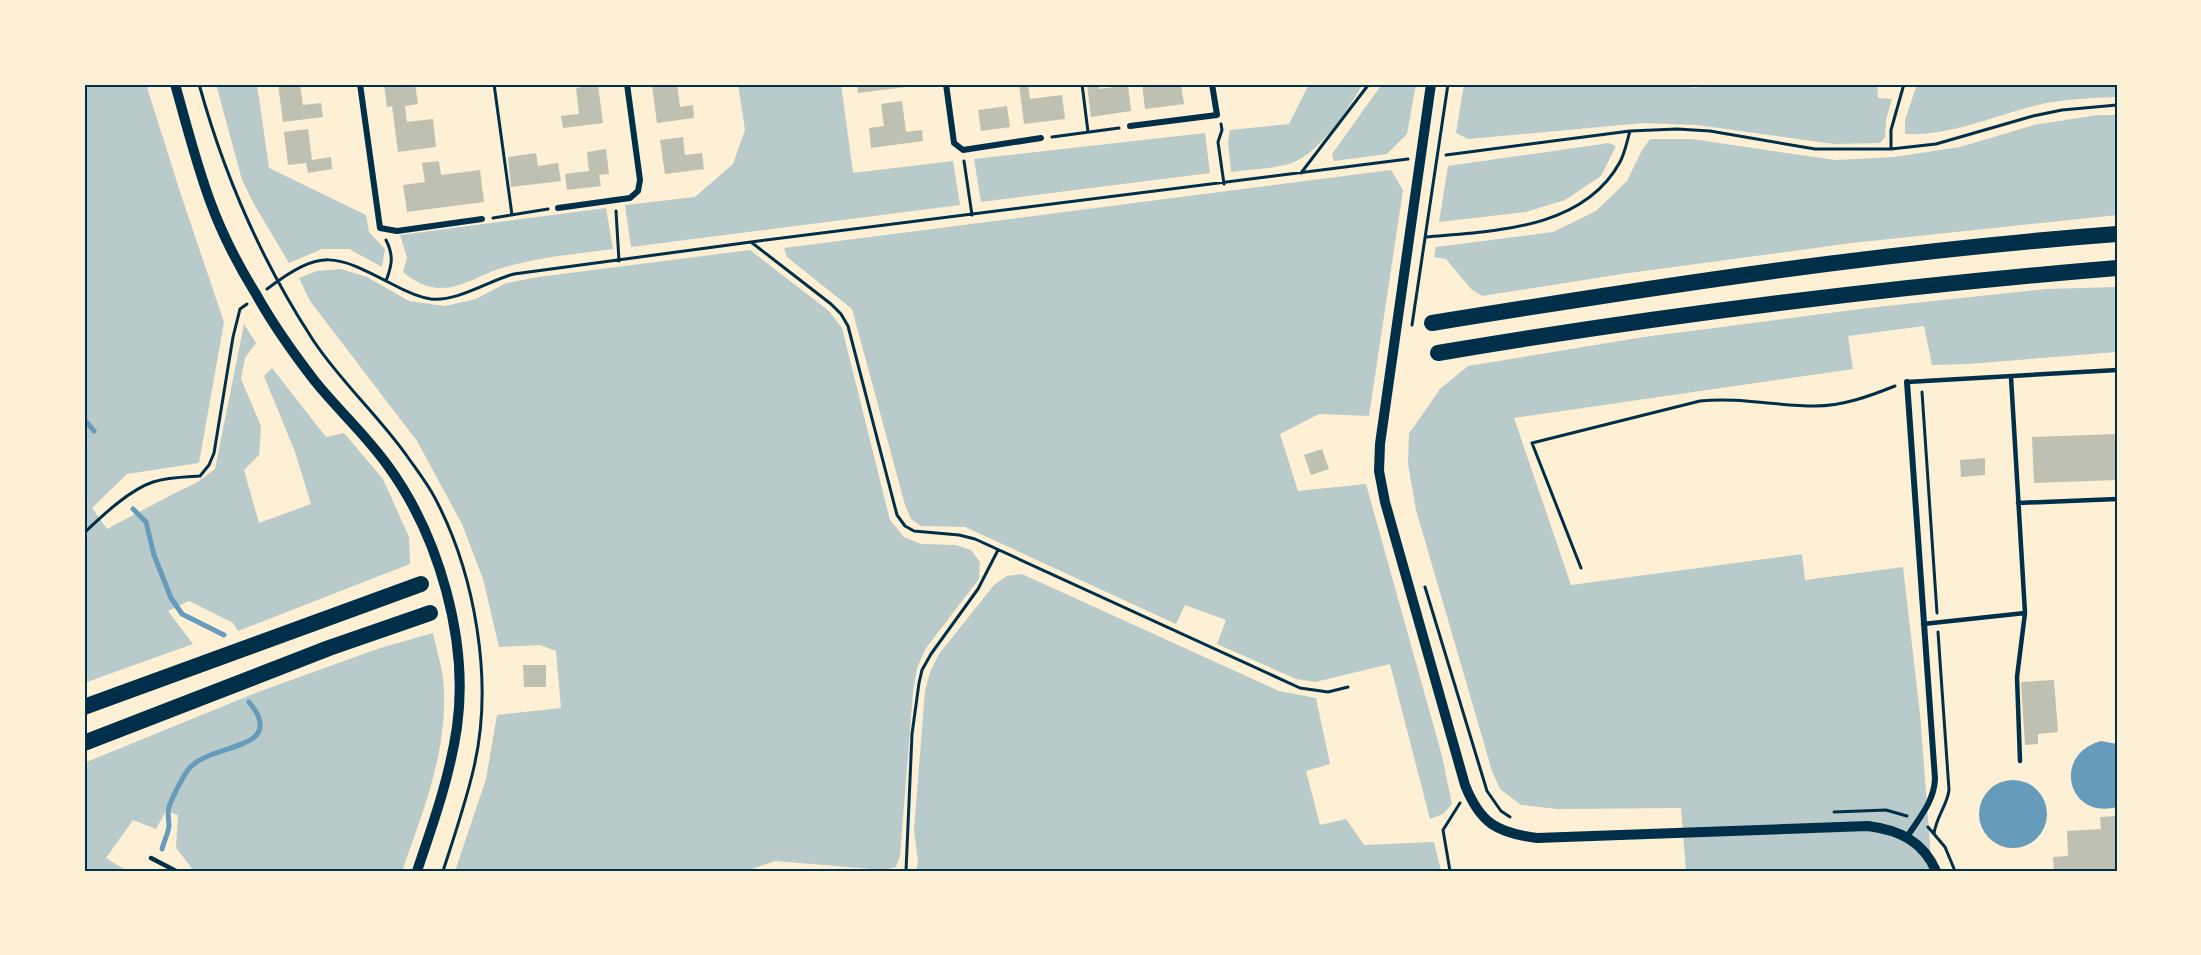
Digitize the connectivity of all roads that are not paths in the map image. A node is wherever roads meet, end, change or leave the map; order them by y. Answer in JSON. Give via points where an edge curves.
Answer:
{"nodes":[{"id":1,"x":175,"y":84,"type":"edge"},
{"id":2,"x":360,"y":84,"type":"edge"},
{"id":3,"x":627,"y":84,"type":"edge"},
{"id":4,"x":946,"y":84,"type":"edge"},
{"id":5,"x":1212,"y":84,"type":"edge"},
{"id":6,"x":1431,"y":84,"type":"edge"},
{"id":7,"x":1130,"y":126,"type":"road end"},
{"id":8,"x":1041,"y":138,"type":"road end"},
{"id":9,"x":558,"y":208,"type":"road end"},
{"id":10,"x":482,"y":219,"type":"road end"},
{"id":11,"x":2117,"y":234,"type":"edge"},
{"id":12,"x":2117,"y":268,"type":"edge"},
{"id":13,"x":1432,"y":323,"type":"dead end"},
{"id":14,"x":1438,"y":352,"type":"dead end"},
{"id":15,"x":2117,"y":370,"type":"edge"},
{"id":16,"x":2011,"y":376,"type":"junction"},
{"id":17,"x":1907,"y":382,"type":"joint"},
{"id":18,"x":2117,"y":499,"type":"edge"},
{"id":19,"x":2018,"y":503,"type":"junction"},
{"id":20,"x":421,"y":584,"type":"dead end"},
{"id":21,"x":430,"y":613,"type":"dead end"},
{"id":22,"x":2025,"y":613,"type":"junction"},
{"id":23,"x":1923,"y":624,"type":"junction"},
{"id":24,"x":84,"y":707,"type":"edge"},
{"id":25,"x":84,"y":743,"type":"edge"},
{"id":26,"x":2020,"y":761,"type":"dead end"},
{"id":27,"x":1907,"y":837,"type":"junction"},
{"id":28,"x":151,"y":858,"type":"dead end"},
{"id":29,"x":176,"y":871,"type":"edge"},
{"id":30,"x":417,"y":871,"type":"edge"},
{"id":31,"x":1936,"y":871,"type":"edge"}],
"edges":[{"from":1,"to":30,"type":"street","via":[[210,201],[234,258],[314,380],[388,466],[414,507],[447,594],[459,684],[457,726],[450,766]]},
{"from":2,"to":10,"type":"street","via":[[380,228],[397,231]]},
{"from":3,"to":9,"type":"street","via":[[640,180],[638,191],[630,198]]},
{"from":4,"to":8,"type":"street","via":[[954,143],[963,150]]},
{"from":5,"to":7,"type":"street","via":[[1217,115]]},
{"from":6,"to":27,"type":"street","via":[[1379,471],[1461,774],[1478,811],[1504,832],[1537,838],[1868,826],[1888,828]]},
{"from":11,"to":13,"type":"highway","via":[[1841,261]]},
{"from":12,"to":14,"type":"highway","via":[[1704,311]]},
{"from":15,"to":16,"type":"lane"},
{"from":16,"to":17,"type":"lane"},
{"from":16,"to":19,"type":"lane"},
{"from":17,"to":23,"type":"street"},
{"from":18,"to":19,"type":"lane"},
{"from":19,"to":22,"type":"lane"},
{"from":20,"to":24,"type":"highway"},
{"from":21,"to":25,"type":"highway"},
{"from":22,"to":23,"type":"lane"},
{"from":22,"to":26,"type":"lane","via":[[2017,677]]},
{"from":23,"to":27,"type":"street","via":[[1935,786],[1930,802]]},
{"from":27,"to":31,"type":"street","via":[[1925,852]]},
{"from":28,"to":29,"type":"lane"}]}
